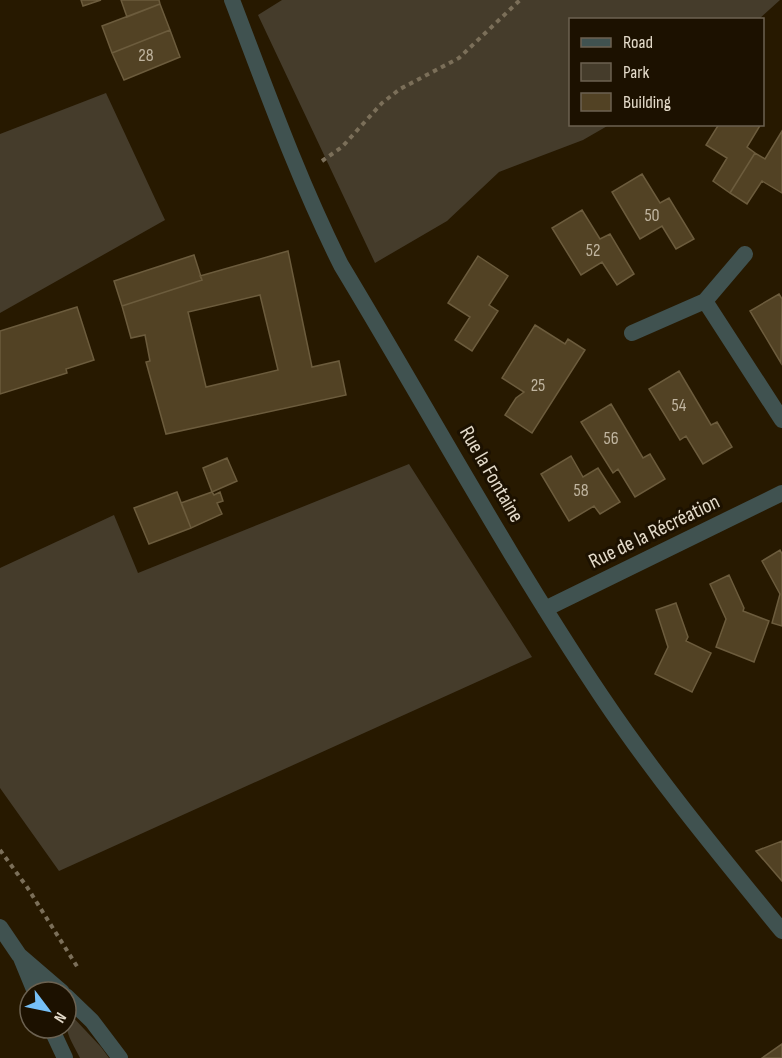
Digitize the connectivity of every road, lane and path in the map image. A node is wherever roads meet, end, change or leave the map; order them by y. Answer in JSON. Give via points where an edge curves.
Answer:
{"nodes":[{"id":1,"x":232,"y":0,"type":"edge"},
{"id":2,"x":520,"y":0,"type":"edge"},
{"id":3,"x":298,"y":171,"type":"junction"},
{"id":4,"x":745,"y":254,"type":"dead end"},
{"id":5,"x":705,"y":301,"type":"junction"},
{"id":6,"x":632,"y":333,"type":"dead end"},
{"id":7,"x":782,"y":420,"type":"edge"},
{"id":8,"x":782,"y":494,"type":"edge"},
{"id":9,"x":545,"y":609,"type":"junction"},
{"id":10,"x":0,"y":850,"type":"edge"},
{"id":11,"x":0,"y":927,"type":"edge"},
{"id":12,"x":782,"y":931,"type":"edge"},
{"id":13,"x":20,"y":954,"type":"junction"},
{"id":14,"x":82,"y":975,"type":"dead end"},
{"id":15,"x":30,"y":980,"type":"edge"},
{"id":16,"x":49,"y":980,"type":"edge"},
{"id":17,"x":78,"y":1008,"type":"edge"},
{"id":18,"x":57,"y":1040,"type":"edge"},
{"id":19,"x":65,"y":1058,"type":"edge"},
{"id":20,"x":120,"y":1058,"type":"edge"}],
"edges":[{"from":1,"to":3,"type":"street","name":"Rue la Fontaine"},
{"from":2,"to":3,"type":"path","via":[[459,58],[400,89],[342,147]]},
{"from":3,"to":9,"type":"street","name":"Rue la Fontaine","via":[[341,265]]},
{"from":4,"to":5,"type":"street"},
{"from":5,"to":6,"type":"street"},
{"from":5,"to":7,"type":"street"},
{"from":8,"to":9,"type":"street","name":"Rue de la Récréation"},
{"from":9,"to":12,"type":"street","name":"Rue la Fontaine","via":[[645,759]]},
{"from":10,"to":14,"type":"path"},
{"from":11,"to":13,"type":"street"},
{"from":13,"to":15,"type":"street"},
{"from":13,"to":16,"type":"street"},
{"from":17,"to":20,"type":"street"},
{"from":18,"to":19,"type":"street"}]}
